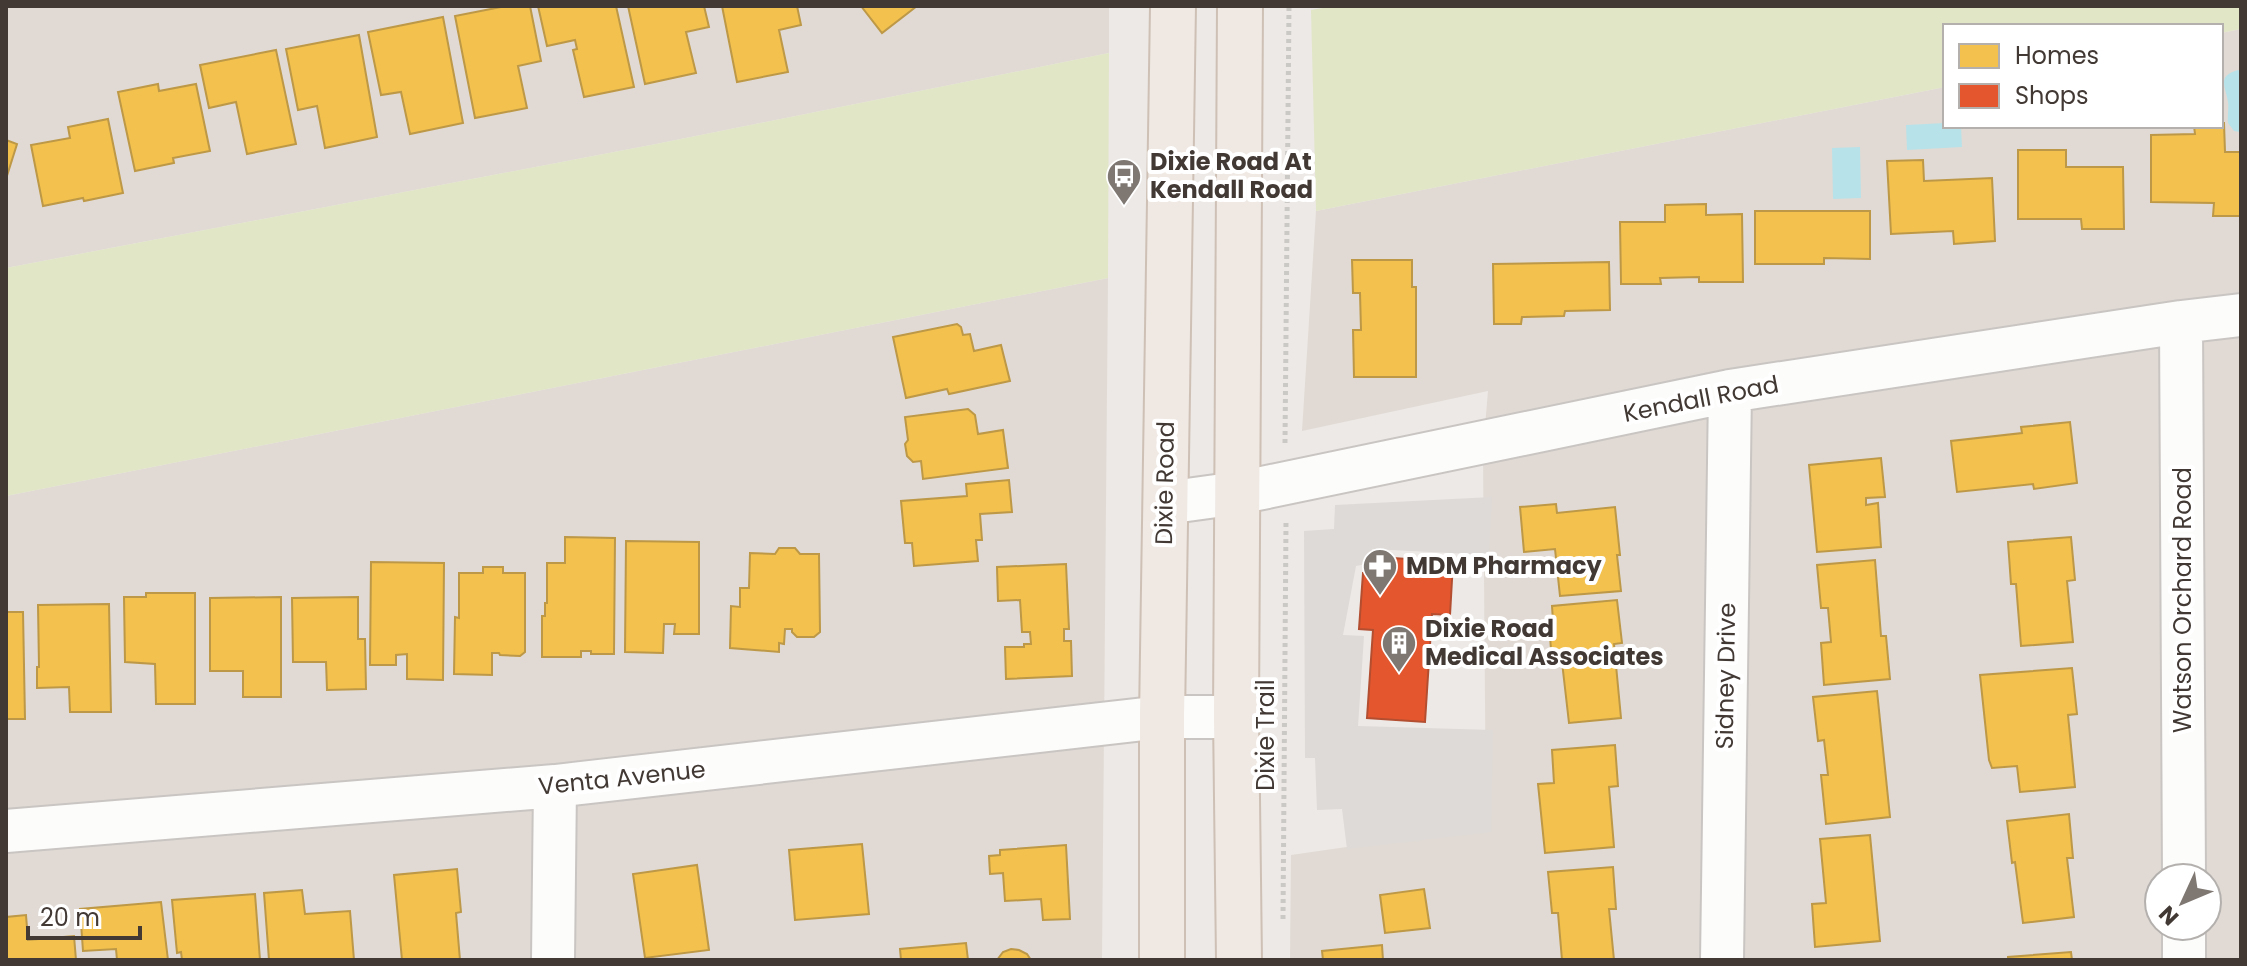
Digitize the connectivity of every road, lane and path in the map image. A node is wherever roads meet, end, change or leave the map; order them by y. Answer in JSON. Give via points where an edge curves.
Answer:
{"nodes":[{"id":1,"x":1173,"y":6,"type":"edge"},
{"id":2,"x":1240,"y":6,"type":"edge"},
{"id":3,"x":1289,"y":6,"type":"edge"},
{"id":4,"x":2241,"y":315,"type":"edge"},
{"id":5,"x":2181,"y":322,"type":"junction"},
{"id":6,"x":1730,"y":391,"type":"junction"},
{"id":7,"x":1285,"y":433,"type":"dead end"},
{"id":8,"x":1238,"y":493,"type":"junction"},
{"id":9,"x":1165,"y":503,"type":"junction"},
{"id":10,"x":1286,"y":511,"type":"dead end"},
{"id":11,"x":1162,"y":717,"type":"junction"},
{"id":12,"x":1236,"y":717,"type":"junction"},
{"id":13,"x":555,"y":786,"type":"junction"},
{"id":14,"x":6,"y":831,"type":"edge"},
{"id":15,"x":2184,"y":862,"type":"edge"},
{"id":16,"x":1283,"y":929,"type":"dead end"},
{"id":17,"x":553,"y":960,"type":"edge"},
{"id":18,"x":1162,"y":960,"type":"edge"},
{"id":19,"x":1239,"y":960,"type":"edge"},
{"id":20,"x":1722,"y":960,"type":"edge"}],
"edges":[{"from":1,"to":9,"type":"main road","name":"Dixie Road"},
{"from":2,"to":8,"type":"main road"},
{"from":3,"to":7,"type":"path"},
{"from":4,"to":5,"type":"street","name":"Kendall Road"},
{"from":5,"to":6,"type":"street","name":"Kendall Road"},
{"from":5,"to":15,"type":"street","name":"Watson Orchard Road"},
{"from":6,"to":8,"type":"street","name":"Kendall Road"},
{"from":6,"to":20,"type":"street","name":"Sidney Drive"},
{"from":8,"to":9,"type":"street","name":"Kendall Road"},
{"from":8,"to":12,"type":"main road"},
{"from":9,"to":11,"type":"main road","name":"Dixie Road"},
{"from":10,"to":16,"type":"path","name":"Dixie Trail"},
{"from":11,"to":12,"type":"street","name":"Venta Avenue"},
{"from":11,"to":13,"type":"street","name":"Venta Avenue"},
{"from":11,"to":18,"type":"main road","name":"Dixie Road"},
{"from":12,"to":19,"type":"main road"},
{"from":13,"to":14,"type":"street","name":"Venta Avenue"},
{"from":13,"to":17,"type":"street"}]}
